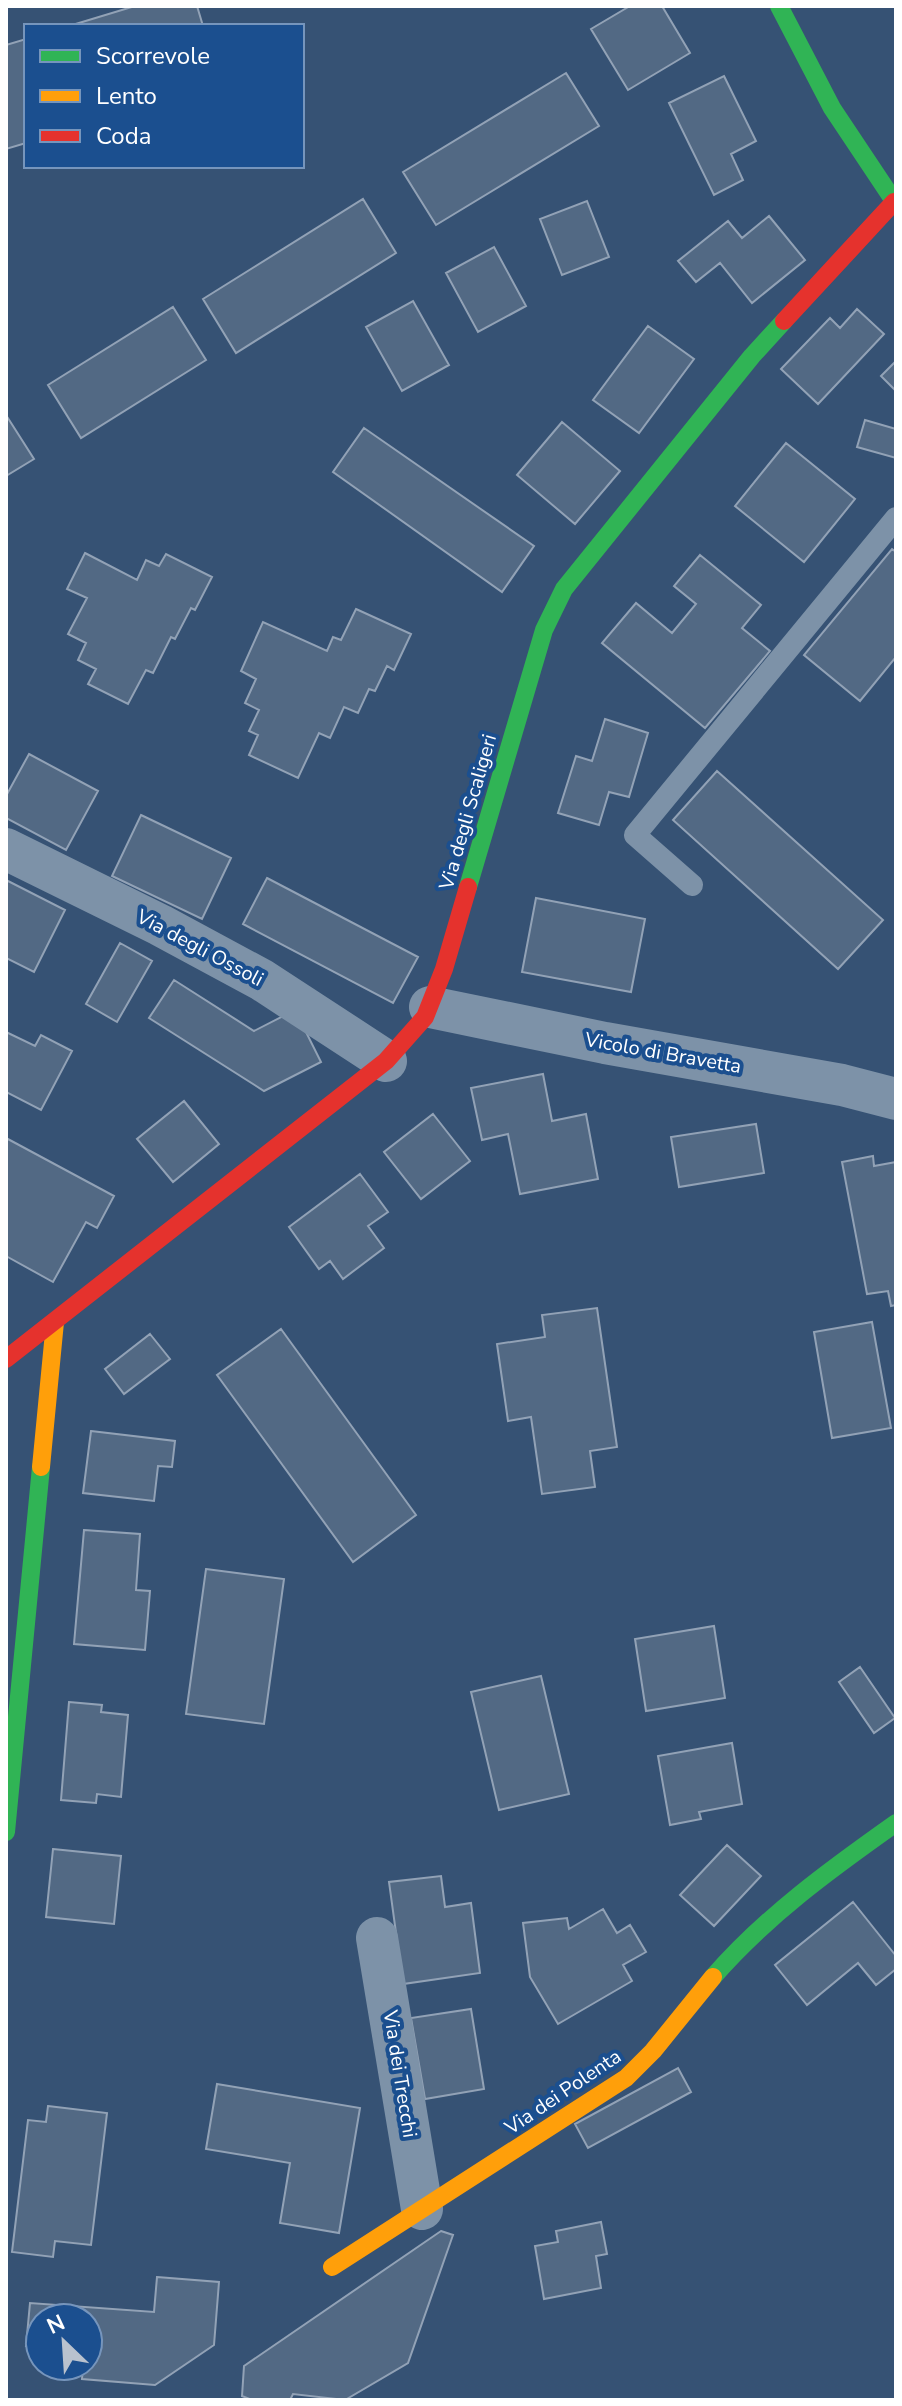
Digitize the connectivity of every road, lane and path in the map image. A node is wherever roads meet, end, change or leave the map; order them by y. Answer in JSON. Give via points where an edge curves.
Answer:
{"nodes":[{"id":1,"x":779,"y":6,"type":"edge"},
{"id":2,"x":895,"y":203,"type":"edge"},
{"id":3,"x":896,"y":518,"type":"edge"},
{"id":4,"x":6,"y":849,"type":"edge"},
{"id":5,"x":692,"y":885,"type":"dead end"},
{"id":6,"x":430,"y":1007,"type":"junction"},
{"id":7,"x":386,"y":1061,"type":"junction"},
{"id":8,"x":896,"y":1099,"type":"edge"},
{"id":9,"x":55,"y":1322,"type":"junction"},
{"id":10,"x":6,"y":1359,"type":"edge"},
{"id":11,"x":896,"y":1823,"type":"edge"},
{"id":12,"x":6,"y":1832,"type":"edge"},
{"id":13,"x":377,"y":1938,"type":"dead end"},
{"id":14,"x":422,"y":2209,"type":"junction"},
{"id":15,"x":332,"y":2267,"type":"dead end"}],
"edges":[{"from":1,"to":2,"type":"street","via":[[836,116]]},
{"from":2,"to":6,"type":"street","name":"Via degli Scaligeri","via":[[752,356],[564,589],[544,630]]},
{"from":3,"to":5,"type":"lane","via":[[635,835]]},
{"from":4,"to":7,"type":"street","name":"Via degli Ossoli","via":[[262,980]]},
{"from":6,"to":7,"type":"street","name":"Via degli Scaligeri"},
{"from":6,"to":8,"type":"street","name":"Vicolo di Bravetta"},
{"from":7,"to":9,"type":"street","name":"Via degli Scaligeri"},
{"from":9,"to":10,"type":"street","name":"Via degli Scaligeri"},
{"from":9,"to":12,"type":"street"},
{"from":11,"to":14,"type":"street","name":"Via dei Polenta","via":[[802,1894],[727,1960],[626,2078]]},
{"from":13,"to":14,"type":"street","name":"Via dei Trecchi"},
{"from":14,"to":15,"type":"street","name":"Via dei Polenta"}]}
